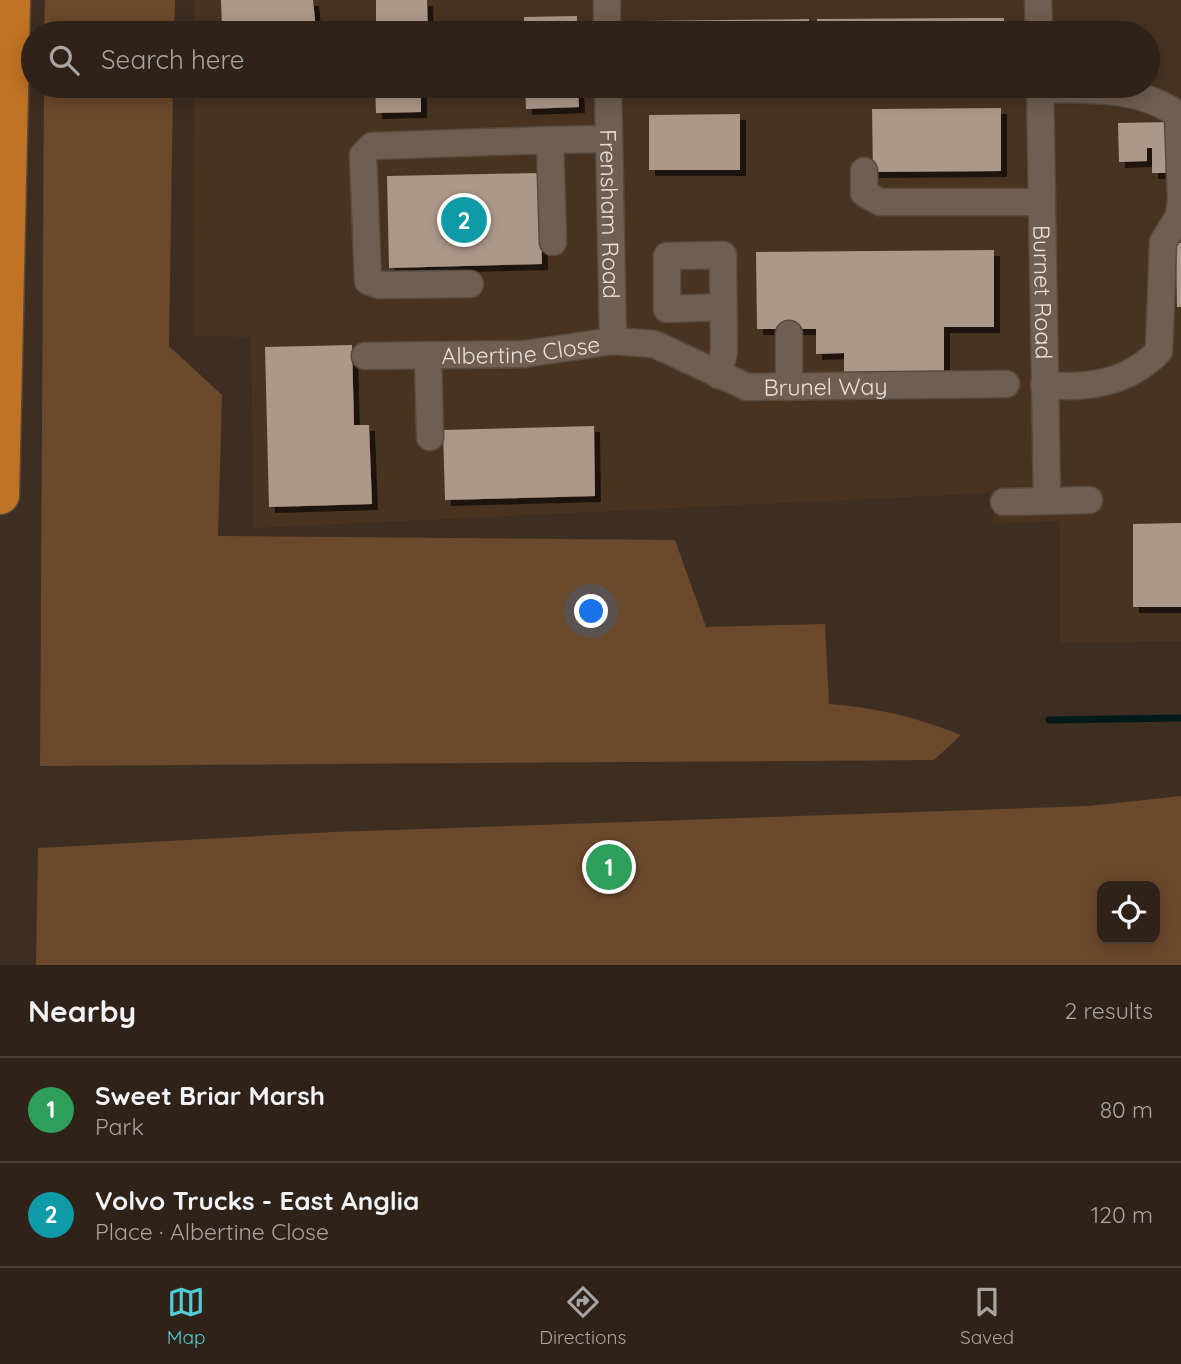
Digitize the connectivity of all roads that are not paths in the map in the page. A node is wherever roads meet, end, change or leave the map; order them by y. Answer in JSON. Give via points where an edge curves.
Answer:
{"nodes":[{"id":1,"x":10,"y":0,"type":"edge"},
{"id":2,"x":607,"y":0,"type":"edge"},
{"id":3,"x":1038,"y":0,"type":"edge"},
{"id":4,"x":607,"y":21,"type":"edge"},
{"id":5,"x":1039,"y":21,"type":"edge"},
{"id":6,"x":608,"y":98,"type":"edge"},
{"id":7,"x":1040,"y":98,"type":"edge"},
{"id":8,"x":1133,"y":98,"type":"edge"},
{"id":9,"x":609,"y":139,"type":"junction"},
{"id":10,"x":550,"y":140,"type":"junction"},
{"id":11,"x":864,"y":171,"type":"dead end"},
{"id":12,"x":1042,"y":202,"type":"junction"},
{"id":13,"x":553,"y":242,"type":"dead end"},
{"id":14,"x":470,"y":284,"type":"dead end"},
{"id":15,"x":723,"y":307,"type":"dead end"},
{"id":16,"x":789,"y":334,"type":"dead end"},
{"id":17,"x":613,"y":341,"type":"junction"},
{"id":18,"x":365,"y":356,"type":"dead end"},
{"id":19,"x":428,"y":358,"type":"junction"},
{"id":20,"x":718,"y":375,"type":"junction"},
{"id":21,"x":1006,"y":384,"type":"dead end"},
{"id":22,"x":1044,"y":385,"type":"junction"},
{"id":23,"x":789,"y":387,"type":"junction"},
{"id":24,"x":430,"y":437,"type":"dead end"},
{"id":25,"x":0,"y":495,"type":"edge"},
{"id":26,"x":1047,"y":500,"type":"junction"},
{"id":27,"x":1088,"y":500,"type":"dead end"},
{"id":28,"x":1004,"y":502,"type":"dead end"}],
"edges":[{"from":1,"to":25,"type":"highway"},
{"from":2,"to":4,"type":"street"},
{"from":3,"to":5,"type":"street"},
{"from":6,"to":9,"type":"street","name":"Frensham Road"},
{"from":7,"to":12,"type":"street","name":"Burnet Road"},
{"from":8,"to":22,"type":"street","via":[[1178,115],[1181,202],[1178,218],[1163,242],[1159,351],[1141,369],[1104,383]]},
{"from":9,"to":10,"type":"street"},
{"from":9,"to":17,"type":"street","name":"Frensham Road"},
{"from":10,"to":13,"type":"street"},
{"from":10,"to":14,"type":"street","via":[[372,146],[363,155],[368,281],[379,285]]},
{"from":11,"to":12,"type":"street","via":[[864,193],[880,202]]},
{"from":12,"to":22,"type":"street","name":"Burnet Road"},
{"from":15,"to":20,"type":"street","via":[[724,352]]},
{"from":16,"to":23,"type":"street"},
{"from":17,"to":19,"type":"street","name":"Albertine Close","via":[[523,354]]},
{"from":17,"to":20,"type":"street","name":"Brunel Way","via":[[654,344]]},
{"from":18,"to":19,"type":"street","name":"Albertine Close"},
{"from":19,"to":24,"type":"street","name":"Albertine Close"},
{"from":20,"to":23,"type":"street","name":"Brunel Way","via":[[747,387]]},
{"from":21,"to":23,"type":"street","name":"Brunel Way"},
{"from":22,"to":26,"type":"street","name":"Burnet Road"},
{"from":26,"to":27,"type":"street"},
{"from":26,"to":28,"type":"street"}]}
